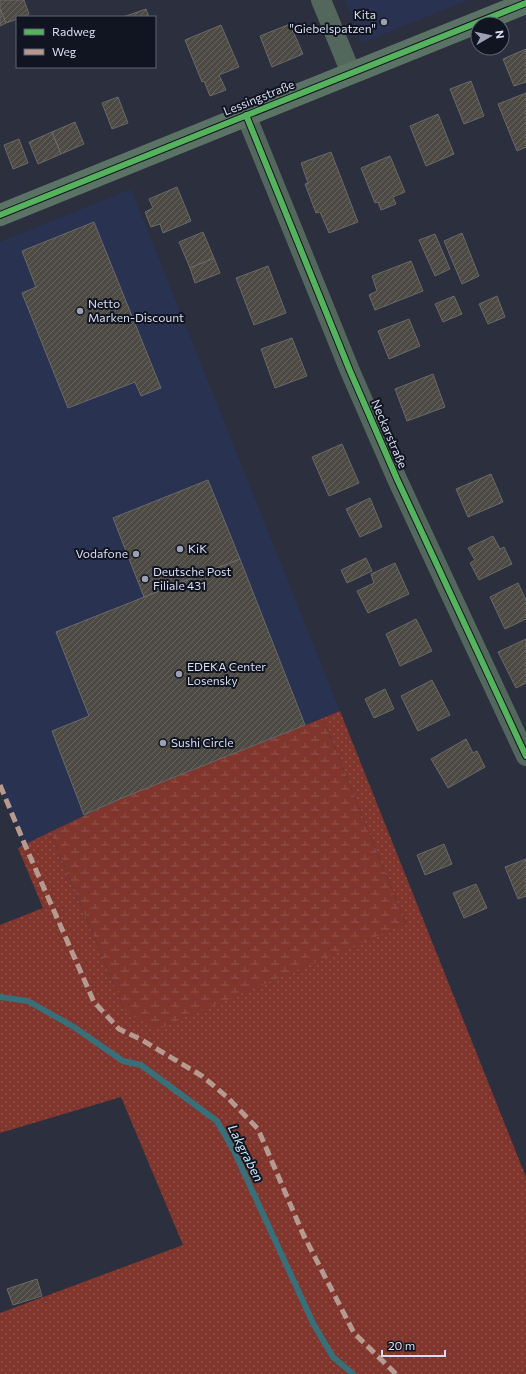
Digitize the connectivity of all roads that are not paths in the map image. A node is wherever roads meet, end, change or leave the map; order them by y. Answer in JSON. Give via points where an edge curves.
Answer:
{"nodes":[{"id":1,"x":321,"y":0,"type":"edge"},
{"id":2,"x":526,"y":3,"type":"edge"},
{"id":3,"x":351,"y":73,"type":"junction"},
{"id":4,"x":246,"y":115,"type":"junction"},
{"id":5,"x":0,"y":215,"type":"edge"},
{"id":6,"x":526,"y":756,"type":"edge"}],
"edges":[{"from":1,"to":3,"type":"street"},
{"from":2,"to":3,"type":"street","name":"Lessingstraße"},
{"from":3,"to":4,"type":"street","name":"Lessingstraße"},
{"from":4,"to":5,"type":"street","name":"Lessingstraße"},
{"from":4,"to":6,"type":"street","name":"Neckarstraße","via":[[350,371],[397,479]]}]}
